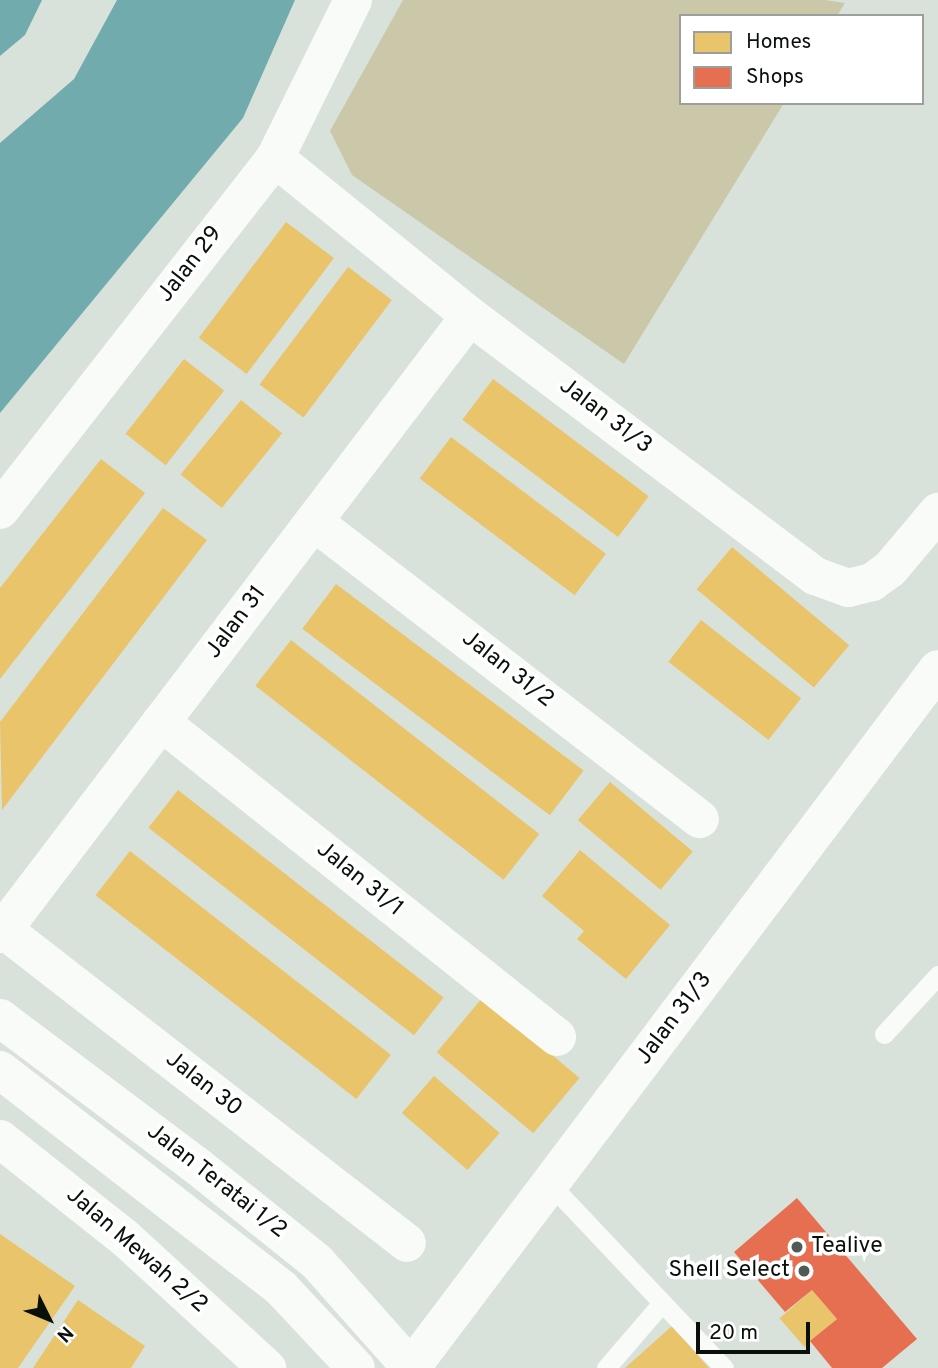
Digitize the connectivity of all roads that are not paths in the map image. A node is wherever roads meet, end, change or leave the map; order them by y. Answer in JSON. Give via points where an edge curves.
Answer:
{"nodes":[{"id":1,"x":353,"y":0,"type":"edge"},
{"id":2,"x":275,"y":158,"type":"junction"},
{"id":3,"x":470,"y":316,"type":"junction"},
{"id":4,"x":0,"y":510,"type":"edge"},
{"id":5,"x":938,"y":512,"type":"edge"},
{"id":6,"x":314,"y":522,"type":"junction"},
{"id":7,"x":938,"y":670,"type":"edge"},
{"id":8,"x":161,"y":722,"type":"junction"},
{"id":9,"x":700,"y":819,"type":"dead end"},
{"id":10,"x":1,"y":931,"type":"edge"},
{"id":11,"x":938,"y":975,"type":"edge"},
{"id":12,"x":0,"y":1018,"type":"edge"},
{"id":13,"x":884,"y":1034,"type":"dead end"},
{"id":14,"x":556,"y":1037,"type":"dead end"},
{"id":15,"x":0,"y":1070,"type":"edge"},
{"id":16,"x":4,"y":1152,"type":"edge"},
{"id":17,"x":550,"y":1184,"type":"junction"},
{"id":18,"x":407,"y":1243,"type":"dead end"},
{"id":19,"x":662,"y":1303,"type":"junction"},
{"id":20,"x":230,"y":1355,"type":"edge"},
{"id":21,"x":267,"y":1368,"type":"edge"},
{"id":22,"x":356,"y":1368,"type":"edge"},
{"id":23,"x":411,"y":1368,"type":"edge"},
{"id":24,"x":606,"y":1368,"type":"edge"},
{"id":25,"x":724,"y":1368,"type":"edge"}],
"edges":[{"from":1,"to":2,"type":"street","name":"Jalan 29"},
{"from":2,"to":3,"type":"street","name":"Jalan 31/3"},
{"from":2,"to":4,"type":"street","name":"Jalan 29"},
{"from":3,"to":5,"type":"street","name":"Jalan 31/3","via":[[815,576],[848,589],[872,582],[890,569]]},
{"from":3,"to":6,"type":"street","name":"Jalan 31"},
{"from":6,"to":8,"type":"street","name":"Jalan 31"},
{"from":6,"to":9,"type":"street","name":"Jalan 31/2"},
{"from":7,"to":17,"type":"street","name":"Jalan 31/3"},
{"from":8,"to":10,"type":"street","name":"Jalan 31"},
{"from":8,"to":14,"type":"street","name":"Jalan 31/1"},
{"from":10,"to":18,"type":"street","name":"Jalan 30"},
{"from":11,"to":13,"type":"lane"},
{"from":12,"to":23,"type":"street","name":"Jalan Teratai 1/2","via":[[317,1262]]},
{"from":15,"to":22,"type":"street","name":"Jalan Teratai 1/2","via":[[282,1289]]},
{"from":16,"to":20,"type":"street","name":"Jalan Mewah 2/2","via":[[125,1238]]},
{"from":17,"to":19,"type":"lane"},
{"from":17,"to":23,"type":"street","name":"Jalan 31/3"},
{"from":19,"to":24,"type":"lane"},
{"from":19,"to":25,"type":"lane"},
{"from":20,"to":21,"type":"street","name":"Jalan Mewah 2/2"}]}
